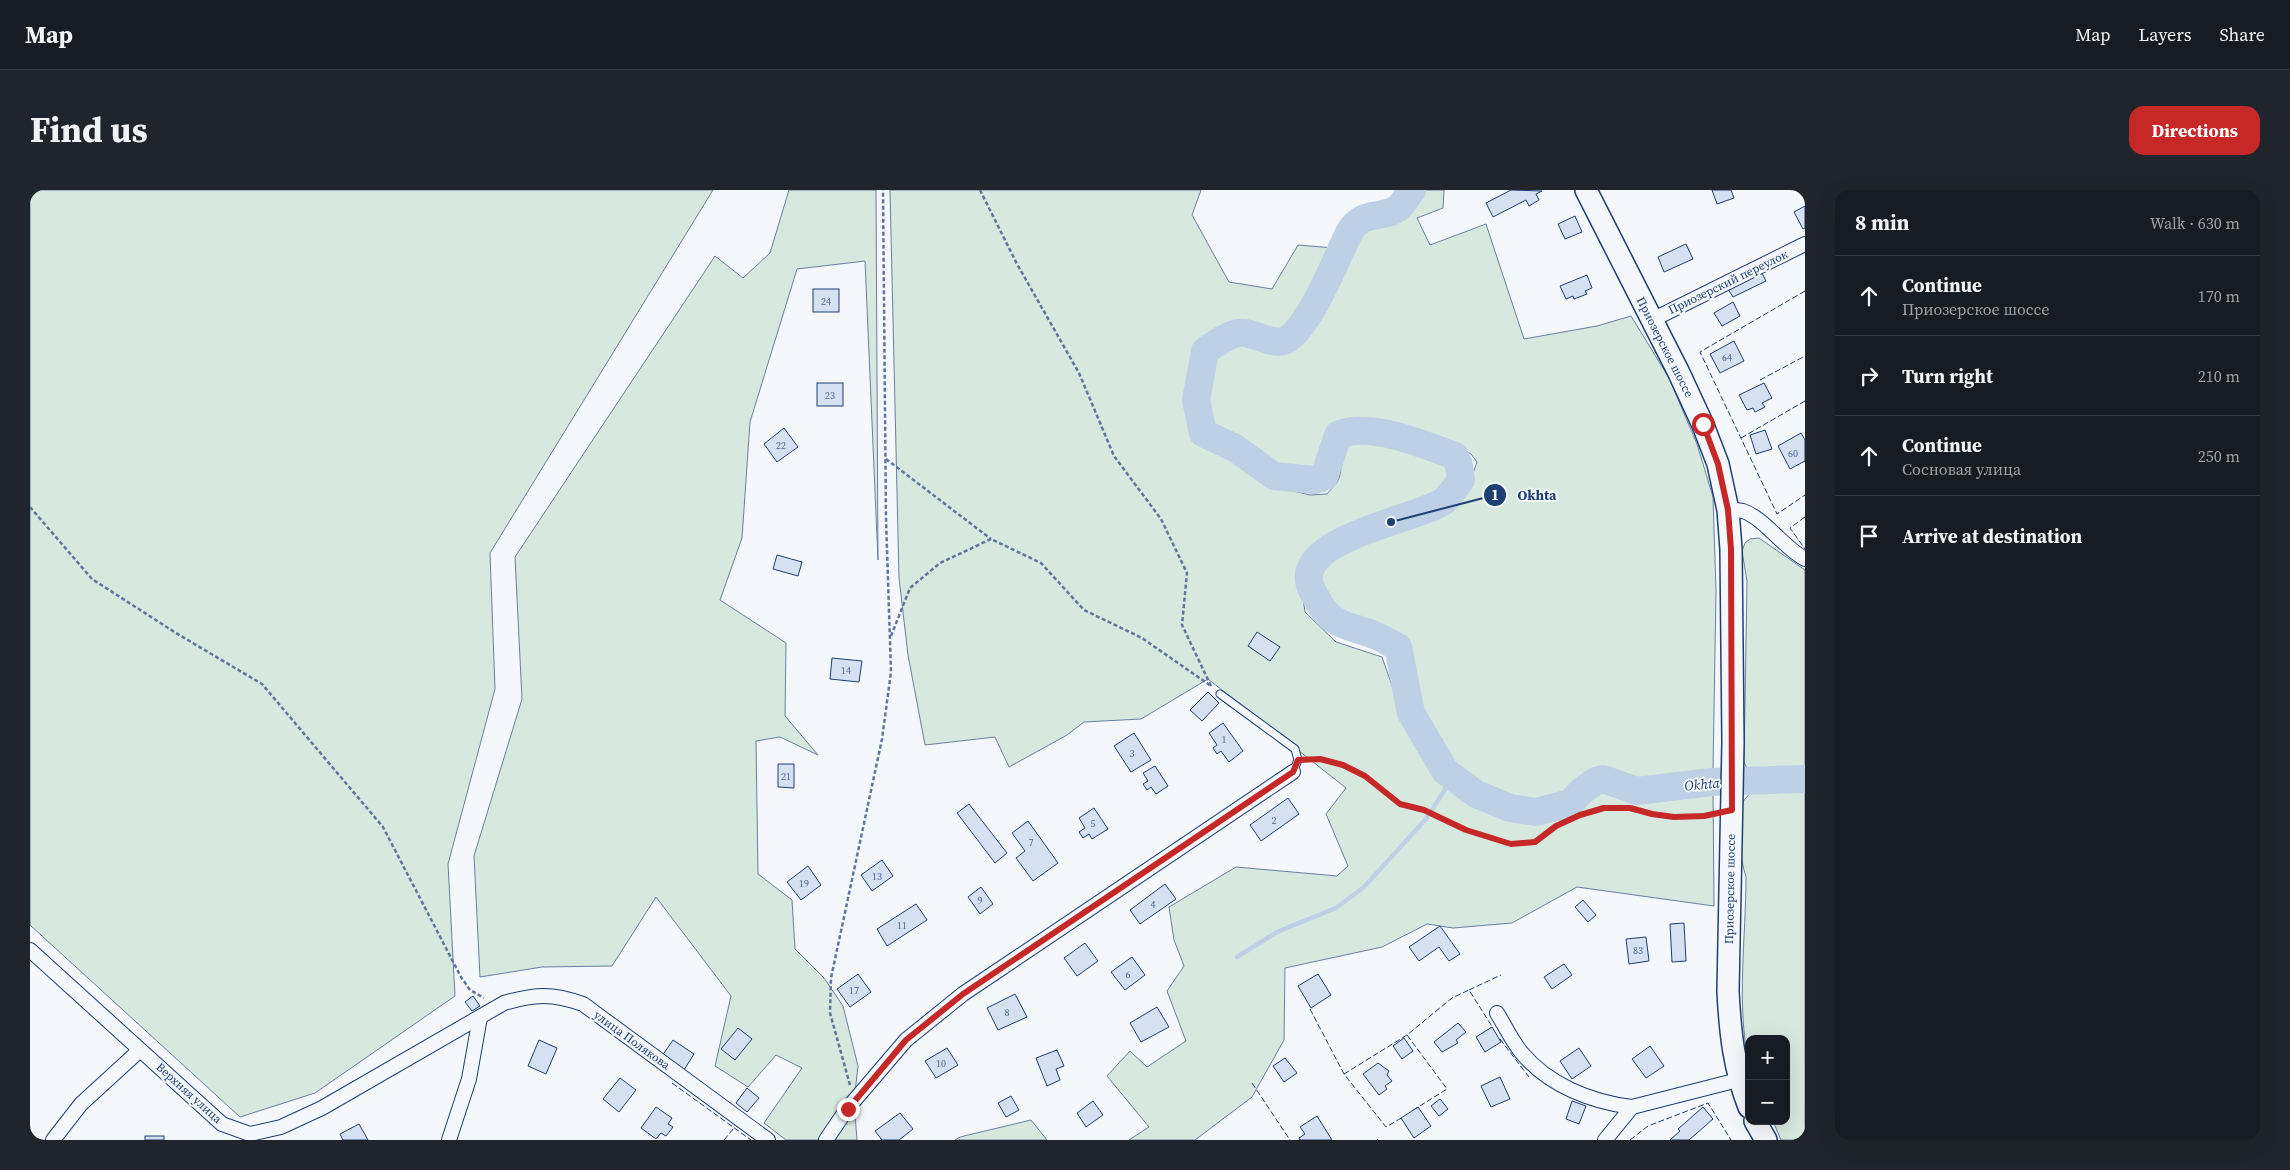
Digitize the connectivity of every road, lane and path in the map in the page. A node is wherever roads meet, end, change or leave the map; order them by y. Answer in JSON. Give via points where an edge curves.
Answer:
{"nodes":[{"id":1,"x":883,"y":190,"type":"edge"},
{"id":2,"x":980,"y":190,"type":"edge"},
{"id":3,"x":1586,"y":190,"type":"edge"},
{"id":4,"x":1805,"y":244,"type":"edge"},
{"id":5,"x":1652,"y":320,"type":"junction"},
{"id":6,"x":886,"y":459,"type":"junction"},
{"id":7,"x":30,"y":507,"type":"edge"},
{"id":8,"x":1728,"y":510,"type":"junction"},
{"id":9,"x":991,"y":539,"type":"junction"},
{"id":10,"x":1805,"y":559,"type":"edge"},
{"id":11,"x":890,"y":637,"type":"junction"},
{"id":12,"x":1211,"y":686,"type":"junction"},
{"id":13,"x":1220,"y":694,"type":"joint"},
{"id":14,"x":1296,"y":766,"type":"junction"},
{"id":15,"x":1732,"y":810,"type":"junction"},
{"id":16,"x":30,"y":950,"type":"edge"},
{"id":17,"x":504,"y":1003,"type":"junction"},
{"id":18,"x":1497,"y":1013,"type":"dead end"},
{"id":19,"x":480,"y":1017,"type":"junction"},
{"id":20,"x":140,"y":1050,"type":"junction"},
{"id":21,"x":1738,"y":1080,"type":"junction"},
{"id":22,"x":1745,"y":1097,"type":"edge"},
{"id":23,"x":854,"y":1101,"type":"junction"},
{"id":24,"x":1632,"y":1107,"type":"junction"},
{"id":25,"x":1757,"y":1125,"type":"edge"},
{"id":26,"x":53,"y":1140,"type":"edge"},
{"id":27,"x":449,"y":1140,"type":"edge"},
{"id":28,"x":768,"y":1140,"type":"edge"},
{"id":29,"x":826,"y":1140,"type":"edge"},
{"id":30,"x":1605,"y":1140,"type":"edge"},
{"id":31,"x":1766,"y":1140,"type":"edge"}],
"edges":[{"from":1,"to":6,"type":"path"},
{"from":2,"to":12,"type":"path","via":[[1016,264],[1079,373],[1114,456],[1161,519],[1186,572],[1182,625]]},
{"from":3,"to":5,"type":"main road","name":"Приозерское шоссе"},
{"from":4,"to":5,"type":"street","name":"Приозерский переулок"},
{"from":5,"to":8,"type":"main road","name":"Приозерское шоссе","via":[[1706,432],[1718,464]]},
{"from":6,"to":9,"type":"path"},
{"from":6,"to":11,"type":"path"},
{"from":7,"to":17,"type":"path","via":[[92,579],[262,684],[384,827],[470,990],[486,999]]},
{"from":8,"to":10,"type":"street","via":[[1744,511],[1762,523],[1792,552]]},
{"from":8,"to":15,"type":"main road","name":"Приозерское шоссе","via":[[1733,632]]},
{"from":9,"to":11,"type":"path","via":[[940,563],[910,588]]},
{"from":9,"to":12,"type":"path","via":[[1040,563],[1084,610],[1142,638]]},
{"from":11,"to":23,"type":"path","via":[[891,672],[882,739],[831,978],[830,1014]]},
{"from":12,"to":13,"type":"path"},
{"from":13,"to":14,"type":"lane","via":[[1295,749]]},
{"from":14,"to":15,"type":"path","via":[[1320,759],[1343,765],[1365,776],[1400,804],[1511,844],[1535,842],[1572,818],[1604,808],[1630,808],[1674,817],[1704,816]]},
{"from":14,"to":23,"type":"street","via":[[963,994],[906,1040]]},
{"from":15,"to":21,"type":"main road","name":"Приозерское шоссе","via":[[1728,991],[1730,1032]]},
{"from":16,"to":20,"type":"street","name":"Верхняя улица"},
{"from":17,"to":19,"type":"street","name":"улица Полякова"},
{"from":17,"to":28,"type":"street","name":"улица Полякова","via":[[531,995],[566,998],[582,1004]]},
{"from":18,"to":24,"type":"street","via":[[1521,1052],[1552,1081],[1607,1104]]},
{"from":19,"to":20,"type":"street","name":"Верхняя улица","via":[[322,1108],[281,1127],[250,1134],[222,1124]]},
{"from":19,"to":27,"type":"street","via":[[469,1079]]},
{"from":20,"to":26,"type":"street","via":[[81,1104]]},
{"from":21,"to":22,"type":"main road","name":"Приозерское шоссе"},
{"from":21,"to":24,"type":"street"},
{"from":23,"to":29,"type":"street"},
{"from":24,"to":30,"type":"street"},
{"from":25,"to":31,"type":"main road"}]}
